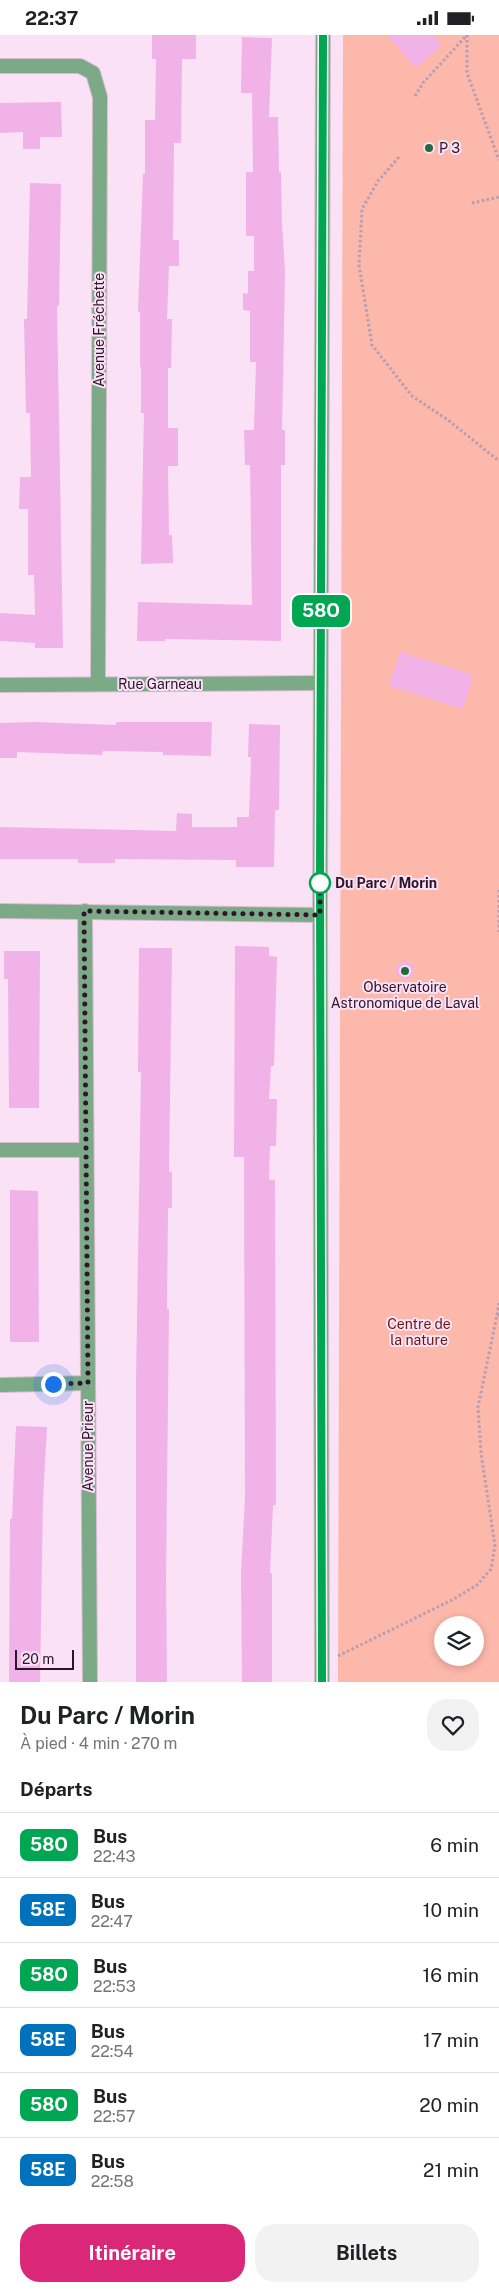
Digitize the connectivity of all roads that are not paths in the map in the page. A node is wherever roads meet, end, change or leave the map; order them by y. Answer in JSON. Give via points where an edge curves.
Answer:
{"nodes":[{"id":1,"x":323,"y":35,"type":"edge"},
{"id":2,"x":0,"y":66,"type":"edge"},
{"id":3,"x":321,"y":683,"type":"junction"},
{"id":4,"x":98,"y":684,"type":"junction"},
{"id":5,"x":0,"y":685,"type":"edge"},
{"id":6,"x":0,"y":911,"type":"edge"},
{"id":7,"x":84,"y":911,"type":"junction"},
{"id":8,"x":320,"y":915,"type":"junction"},
{"id":9,"x":0,"y":1150,"type":"edge"},
{"id":10,"x":86,"y":1150,"type":"junction"},
{"id":11,"x":88,"y":1383,"type":"junction"},
{"id":12,"x":0,"y":1385,"type":"edge"},
{"id":13,"x":90,"y":1682,"type":"edge"},
{"id":14,"x":322,"y":1682,"type":"edge"}],
"edges":[{"from":1,"to":3,"type":"street"},
{"from":2,"to":4,"type":"street","name":"Avenue Fréchette","via":[[80,66],[93,73],[100,97]]},
{"from":3,"to":4,"type":"street","name":"Rue Garneau"},
{"from":3,"to":8,"type":"street"},
{"from":4,"to":5,"type":"street","name":"Rue Garneau"},
{"from":6,"to":7,"type":"street"},
{"from":7,"to":8,"type":"street"},
{"from":7,"to":10,"type":"street","name":"Avenue Prieur"},
{"from":8,"to":14,"type":"street"},
{"from":9,"to":10,"type":"street"},
{"from":10,"to":11,"type":"street","name":"Avenue Prieur"},
{"from":11,"to":12,"type":"street"},
{"from":11,"to":13,"type":"street","name":"Avenue Prieur"}]}
